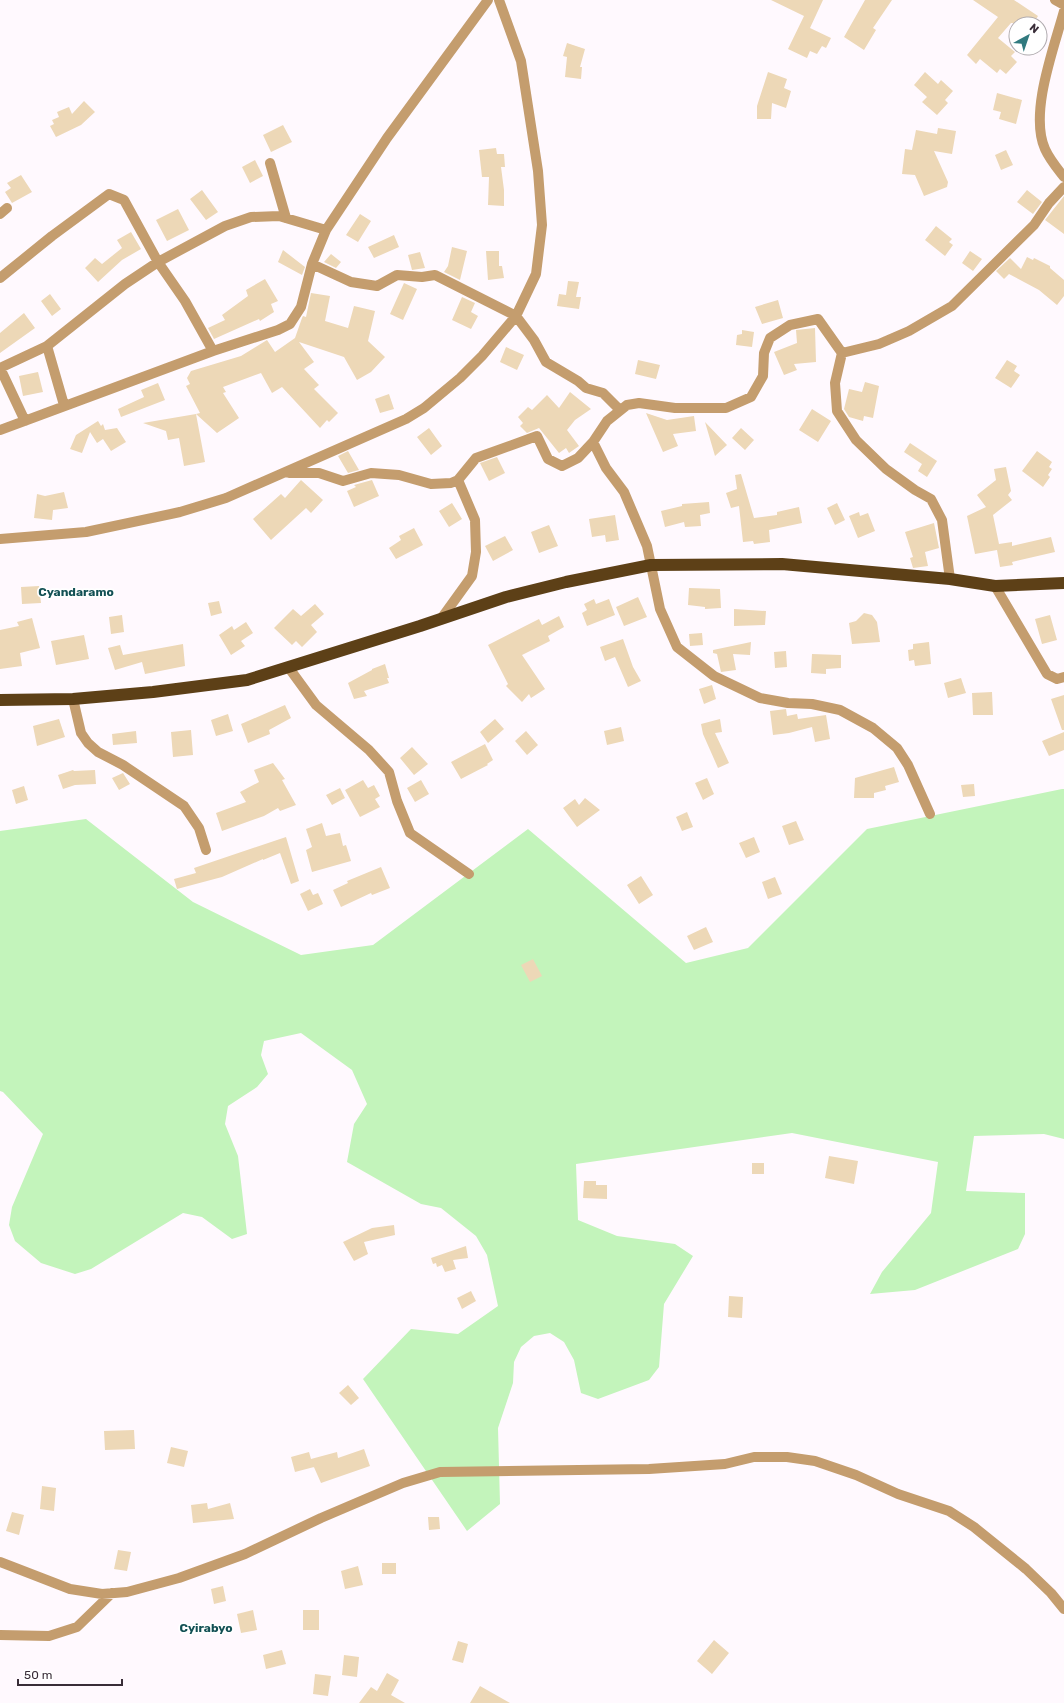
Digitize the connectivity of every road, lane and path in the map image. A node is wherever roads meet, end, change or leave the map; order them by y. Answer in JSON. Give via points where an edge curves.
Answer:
{"nodes":[{"id":1,"x":488,"y":0,"type":"edge"},
{"id":2,"x":500,"y":0,"type":"edge"},
{"id":3,"x":1055,"y":0,"type":"edge"},
{"id":4,"x":1064,"y":5,"type":"edge"},
{"id":5,"x":1064,"y":11,"type":"edge"},
{"id":6,"x":270,"y":162,"type":"dead end"},
{"id":7,"x":1064,"y":177,"type":"edge"},
{"id":8,"x":1064,"y":187,"type":"edge"},
{"id":9,"x":286,"y":218,"type":"junction"},
{"id":10,"x":326,"y":230,"type":"junction"},
{"id":11,"x":158,"y":262,"type":"junction"},
{"id":12,"x":312,"y":264,"type":"junction"},
{"id":13,"x":0,"y":278,"type":"edge"},
{"id":14,"x":516,"y":316,"type":"junction"},
{"id":15,"x":47,"y":346,"type":"junction"},
{"id":16,"x":213,"y":351,"type":"junction"},
{"id":17,"x":842,"y":354,"type":"junction"},
{"id":18,"x":0,"y":368,"type":"edge"},
{"id":19,"x":64,"y":405,"type":"junction"},
{"id":20,"x":620,"y":410,"type":"junction"},
{"id":21,"x":25,"y":421,"type":"junction"},
{"id":22,"x":0,"y":430,"type":"edge"},
{"id":23,"x":593,"y":442,"type":"junction"},
{"id":24,"x":283,"y":473,"type":"junction"},
{"id":25,"x":458,"y":480,"type":"junction"},
{"id":26,"x":0,"y":538,"type":"edge"},
{"id":27,"x":651,"y":565,"type":"junction"},
{"id":28,"x":950,"y":579,"type":"junction"},
{"id":29,"x":1064,"y":583,"type":"edge"},
{"id":30,"x":995,"y":586,"type":"junction"},
{"id":31,"x":441,"y":619,"type":"junction"},
{"id":32,"x":290,"y":668,"type":"junction"},
{"id":33,"x":1064,"y":677,"type":"edge"},
{"id":34,"x":73,"y":699,"type":"junction"},
{"id":35,"x":0,"y":700,"type":"edge"},
{"id":36,"x":930,"y":814,"type":"dead end"},
{"id":37,"x":206,"y":850,"type":"dead end"},
{"id":38,"x":469,"y":874,"type":"dead end"},
{"id":39,"x":0,"y":1562,"type":"edge"},
{"id":40,"x":112,"y":1593,"type":"junction"},
{"id":41,"x":1064,"y":1609,"type":"edge"},
{"id":42,"x":0,"y":1635,"type":"edge"}],
"edges":[{"from":1,"to":10,"type":"street","via":[[387,138]]},
{"from":2,"to":14,"type":"street","via":[[521,61],[538,171],[542,225],[536,274]]},
{"from":3,"to":4,"type":"street"},
{"from":5,"to":7,"type":"street","via":[[1043,92],[1040,121],[1044,148]]},
{"from":6,"to":9,"type":"street"},
{"from":8,"to":17,"type":"street","via":[[1034,225],[952,306],[909,331],[878,344]]},
{"from":9,"to":10,"type":"street"},
{"from":9,"to":11,"type":"street","via":[[251,217],[225,226]]},
{"from":10,"to":12,"type":"street"},
{"from":11,"to":13,"type":"street","via":[[124,200],[109,194]]},
{"from":11,"to":15,"type":"street","via":[[125,284]]},
{"from":11,"to":16,"type":"street","via":[[185,301]]},
{"from":12,"to":14,"type":"street","via":[[351,282],[377,286],[397,275],[422,278],[435,275]]},
{"from":12,"to":16,"type":"street","via":[[301,307],[290,324]]},
{"from":14,"to":20,"type":"street","via":[[546,362],[586,388],[603,393]]},
{"from":14,"to":24,"type":"street","via":[[476,362],[424,408],[406,419]]},
{"from":15,"to":18,"type":"street"},
{"from":15,"to":19,"type":"street"},
{"from":16,"to":19,"type":"street"},
{"from":17,"to":20,"type":"street","via":[[818,319],[790,325],[770,338],[764,353],[764,376],[751,397],[726,408],[675,408],[638,403],[627,405]]},
{"from":17,"to":28,"type":"street","via":[[835,383],[837,411],[856,440],[886,469],[931,499],[942,520]]},
{"from":18,"to":21,"type":"street"},
{"from":19,"to":21,"type":"street"},
{"from":20,"to":23,"type":"street","via":[[607,421]]},
{"from":21,"to":22,"type":"street"},
{"from":23,"to":25,"type":"street","via":[[578,458],[562,466],[548,459],[537,436],[476,458]]},
{"from":23,"to":27,"type":"street","via":[[606,468],[624,492],[647,546]]},
{"from":24,"to":25,"type":"street","via":[[319,473],[343,481],[371,473],[399,476],[430,484]]},
{"from":24,"to":26,"type":"street","via":[[226,498],[180,512],[86,532]]},
{"from":25,"to":31,"type":"street","via":[[475,520],[476,552],[472,576]]},
{"from":27,"to":28,"type":"highway","via":[[782,564]]},
{"from":27,"to":31,"type":"highway","via":[[506,597]]},
{"from":27,"to":36,"type":"street","via":[[660,609],[677,647],[714,676],[760,698],[840,710],[873,728],[898,748]]},
{"from":28,"to":30,"type":"highway"},
{"from":29,"to":30,"type":"highway"},
{"from":30,"to":33,"type":"street","via":[[1047,674],[1057,679]]},
{"from":31,"to":32,"type":"highway"},
{"from":32,"to":34,"type":"highway","via":[[213,686]]},
{"from":32,"to":38,"type":"street","via":[[316,705],[369,750],[388,772],[410,833]]},
{"from":34,"to":35,"type":"highway"},
{"from":34,"to":37,"type":"street","via":[[81,733],[88,743],[98,752],[123,765],[184,806],[199,828]]},
{"from":39,"to":40,"type":"street","via":[[70,1589]]},
{"from":40,"to":41,"type":"street","via":[[127,1592],[179,1578],[230,1560],[403,1483],[440,1472],[649,1469],[725,1464],[754,1457],[787,1457],[816,1461],[898,1494],[950,1511],[1026,1569]]},
{"from":40,"to":42,"type":"street","via":[[77,1627],[49,1636]]}]}
